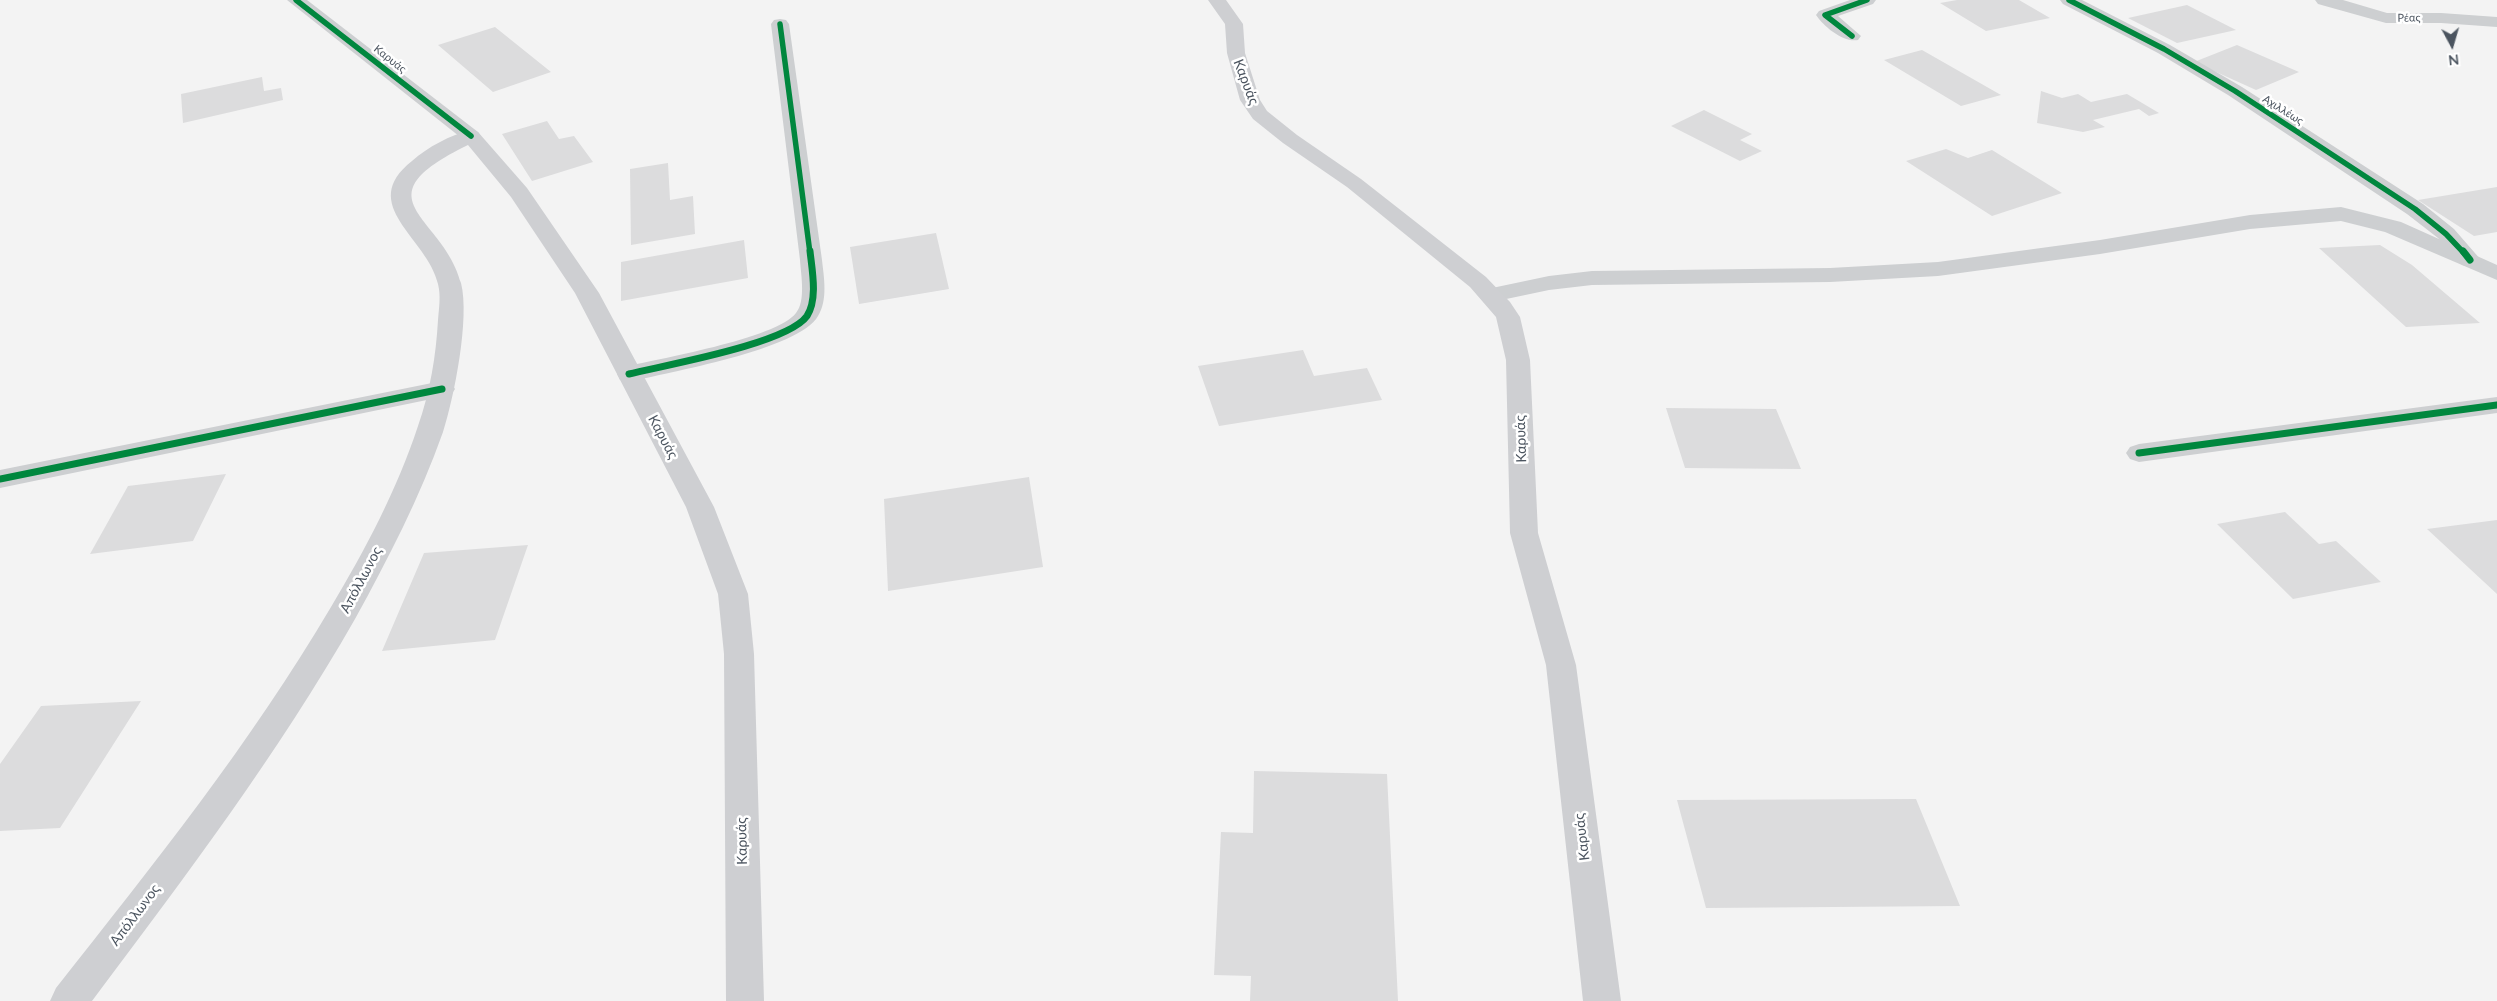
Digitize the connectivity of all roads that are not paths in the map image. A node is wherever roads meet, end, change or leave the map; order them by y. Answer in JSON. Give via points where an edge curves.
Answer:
{"nodes":[{"id":1,"x":296,"y":0,"type":"edge"},
{"id":2,"x":1217,"y":0,"type":"edge"},
{"id":3,"x":1867,"y":0,"type":"edge"},
{"id":4,"x":2069,"y":0,"type":"edge"},
{"id":5,"x":2324,"y":0,"type":"edge"},
{"id":6,"x":2497,"y":22,"type":"edge"},
{"id":7,"x":780,"y":24,"type":"dead end"},
{"id":8,"x":1852,"y":36,"type":"dead end"},
{"id":9,"x":471,"y":136,"type":"junction"},
{"id":10,"x":2470,"y":260,"type":"junction"},
{"id":11,"x":2497,"y":273,"type":"edge"},
{"id":12,"x":1492,"y":295,"type":"junction"},
{"id":13,"x":629,"y":374,"type":"junction"},
{"id":14,"x":442,"y":389,"type":"junction"},
{"id":15,"x":2497,"y":406,"type":"edge"},
{"id":16,"x":2139,"y":453,"type":"dead end"},
{"id":17,"x":0,"y":479,"type":"edge"},
{"id":18,"x":68,"y":1001,"type":"edge"},
{"id":19,"x":745,"y":1001,"type":"edge"},
{"id":20,"x":1602,"y":1001,"type":"edge"}],
"edges":[{"from":1,"to":9,"type":"street","name":"Καρυάς"},
{"from":2,"to":12,"type":"main road","name":"Καρυάς","via":[[1234,24],[1236,53],[1250,100],[1260,115],[1361,188]]},
{"from":3,"to":8,"type":"street","via":[[1825,15]]},
{"from":4,"to":10,"type":"street","name":"Αχιλλέως","via":[[2165,49],[2375,182],[2438,228]]},
{"from":5,"to":6,"type":"street","name":"Ρέας","via":[[2381,18]]},
{"from":7,"to":13,"type":"street","via":[[811,260],[812,297],[808,312],[799,325],[776,336]]},
{"from":9,"to":13,"type":"main road","name":"Καρυάς","via":[[519,192],[587,293]]},
{"from":9,"to":14,"type":"main road","name":"Απόλλωνος","via":[[418,166],[404,181],[400,192],[403,208],[444,267],[451,290],[450,342]]},
{"from":10,"to":11,"type":"street"},
{"from":10,"to":12,"type":"street","via":[[2379,222],[2341,214],[2250,222],[2100,247],[1938,268],[1830,276],[1592,278]]},
{"from":12,"to":20,"type":"main road","name":"Καρυάς","via":[[1508,316],[1518,360],[1524,533],[1561,665]]},
{"from":13,"to":19,"type":"main road","name":"Καρυάς","via":[[700,507],[733,594],[739,654]]},
{"from":14,"to":17,"type":"street"},
{"from":14,"to":18,"type":"main road","name":"Απόλλωνος","via":[[413,473],[378,551],[334,630],[240,776]]},
{"from":15,"to":16,"type":"street"}]}
